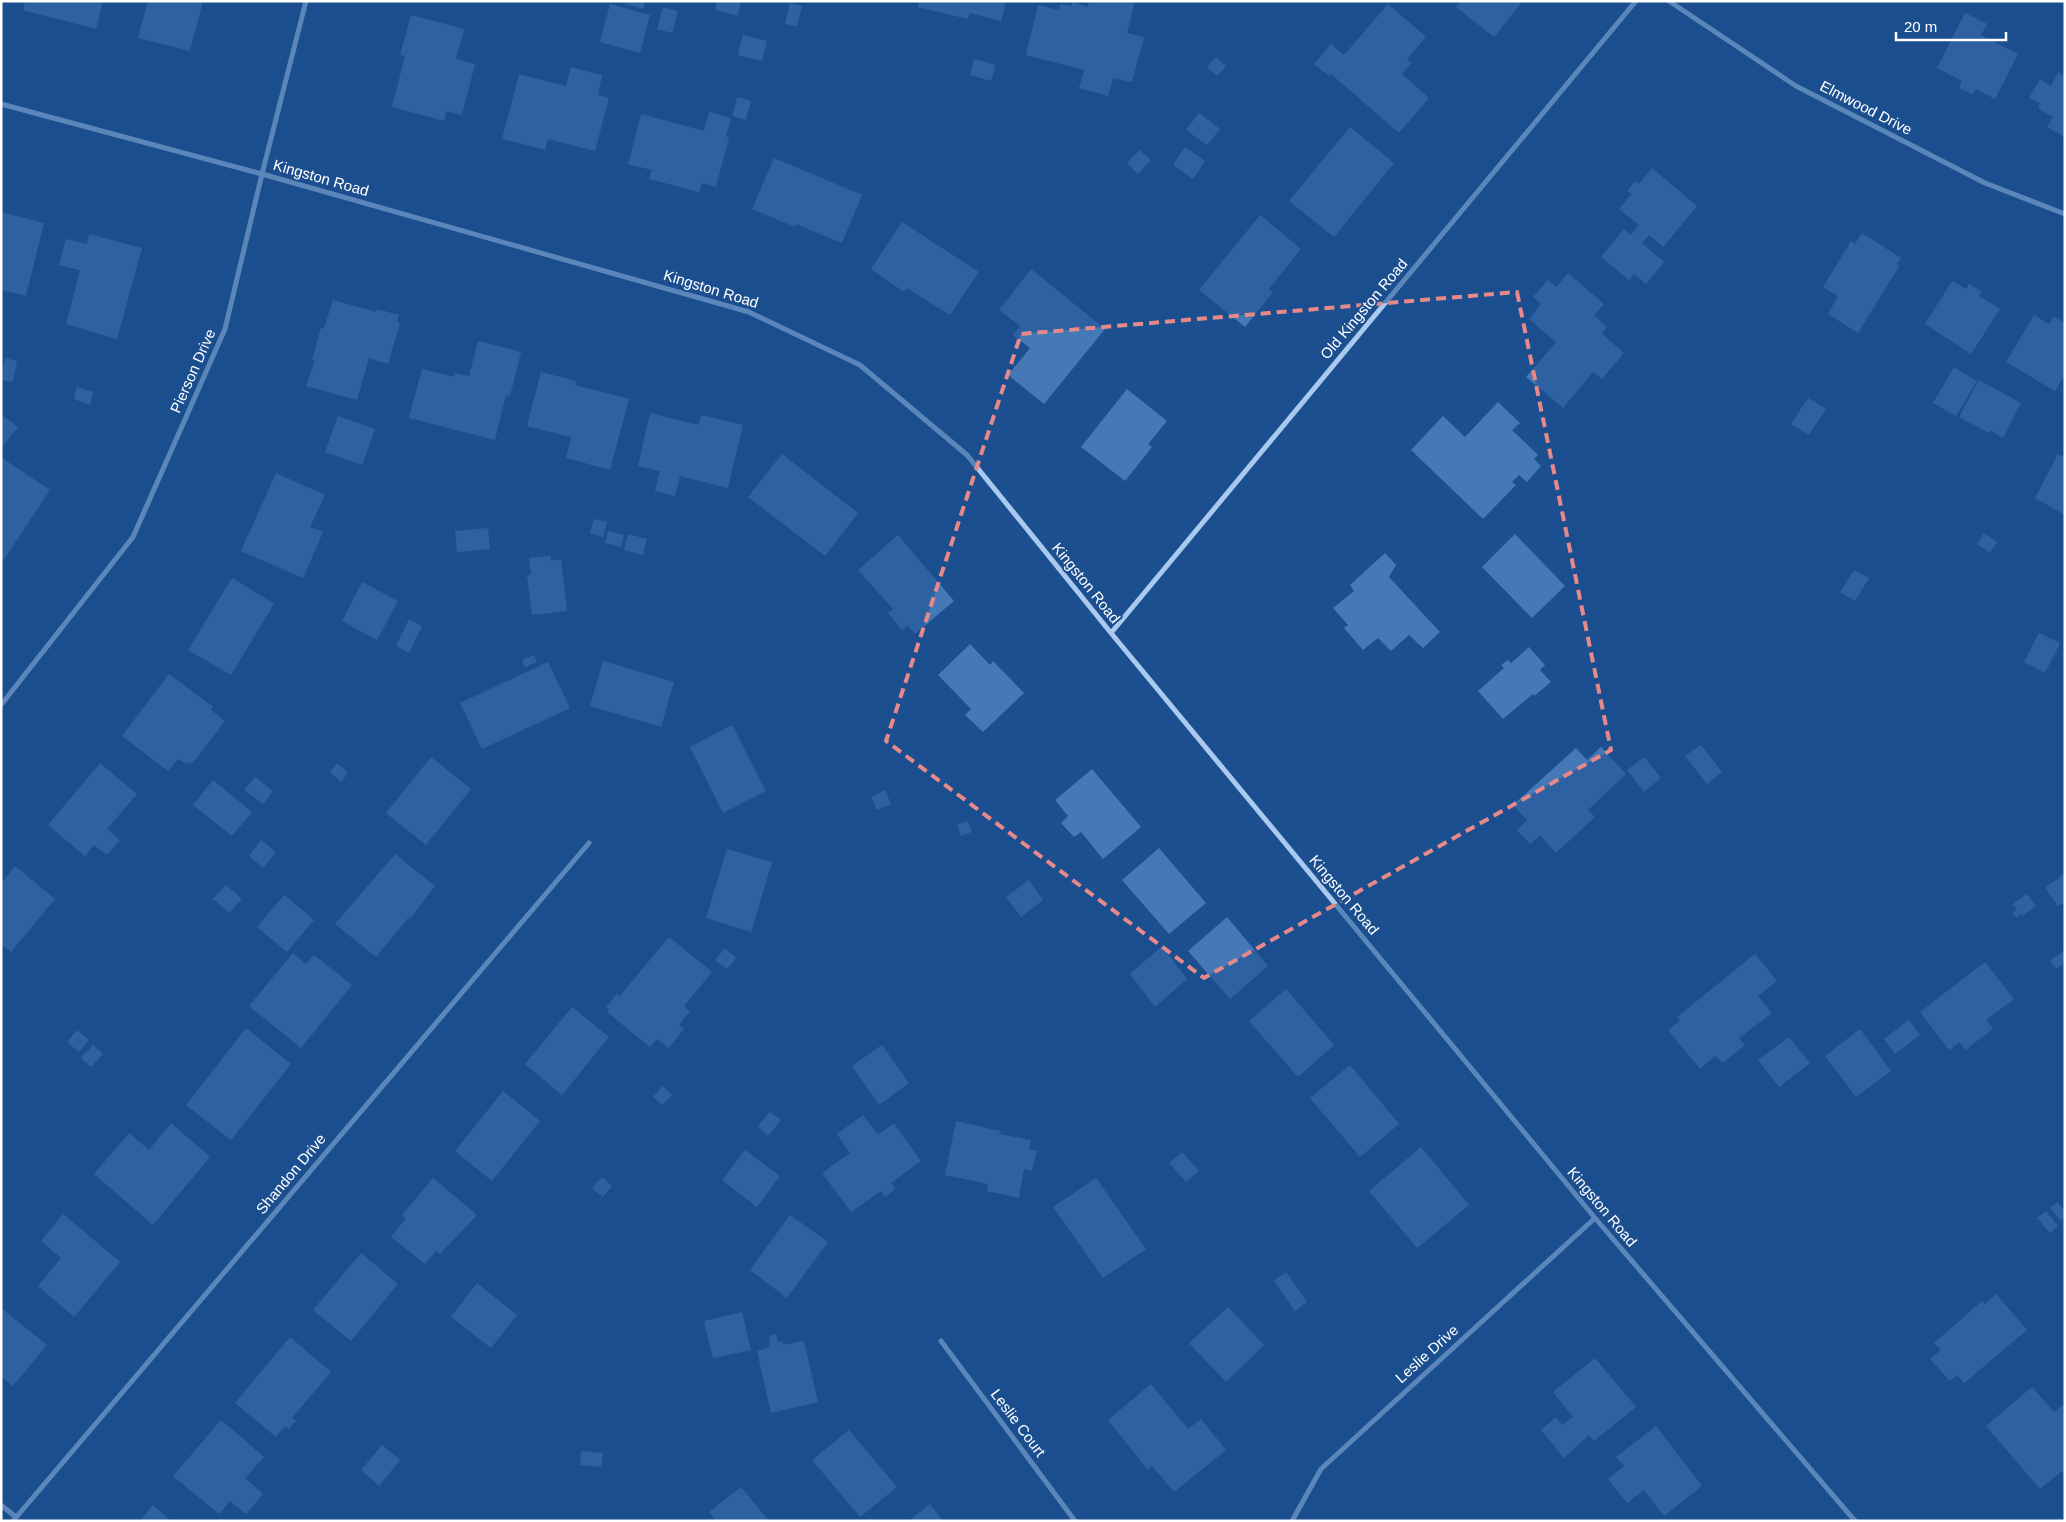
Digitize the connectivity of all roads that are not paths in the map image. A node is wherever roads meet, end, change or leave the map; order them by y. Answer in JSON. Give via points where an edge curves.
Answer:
{"nodes":[{"id":1,"x":306,"y":1,"type":"edge"},
{"id":2,"x":1636,"y":1,"type":"edge"},
{"id":3,"x":1669,"y":1,"type":"edge"},
{"id":4,"x":1,"y":104,"type":"edge"},
{"id":5,"x":262,"y":174,"type":"junction"},
{"id":6,"x":2065,"y":214,"type":"edge"},
{"id":7,"x":1110,"y":634,"type":"junction"},
{"id":8,"x":1,"y":705,"type":"edge"},
{"id":9,"x":589,"y":843,"type":"dead end"},
{"id":10,"x":1595,"y":1218,"type":"junction"},
{"id":11,"x":941,"y":1341,"type":"dead end"},
{"id":12,"x":1,"y":1505,"type":"edge"},
{"id":13,"x":14,"y":1519,"type":"edge"},
{"id":14,"x":1076,"y":1521,"type":"edge"},
{"id":15,"x":1292,"y":1521,"type":"edge"},
{"id":16,"x":1855,"y":1521,"type":"edge"}],
"edges":[{"from":1,"to":5,"type":"street","name":"Pierson Drive"},
{"from":2,"to":7,"type":"street","name":"Old Kingston Road"},
{"from":3,"to":6,"type":"street","name":"Elmwood Drive","via":[[1796,86],[1984,183]]},
{"from":4,"to":5,"type":"street","name":"Kingston Road"},
{"from":5,"to":7,"type":"street","name":"Kingston Road","via":[[749,312],[860,365],[967,455]]},
{"from":5,"to":8,"type":"street","name":"Pierson Drive","via":[[225,329],[133,537]]},
{"from":7,"to":10,"type":"street","name":"Kingston Road"},
{"from":9,"to":13,"type":"street","name":"Shandon Drive"},
{"from":10,"to":15,"type":"street","name":"Leslie Drive","via":[[1321,1469]]},
{"from":10,"to":16,"type":"street","name":"Kingston Road"},
{"from":11,"to":14,"type":"street","name":"Leslie Court"},
{"from":12,"to":13,"type":"street"}]}
